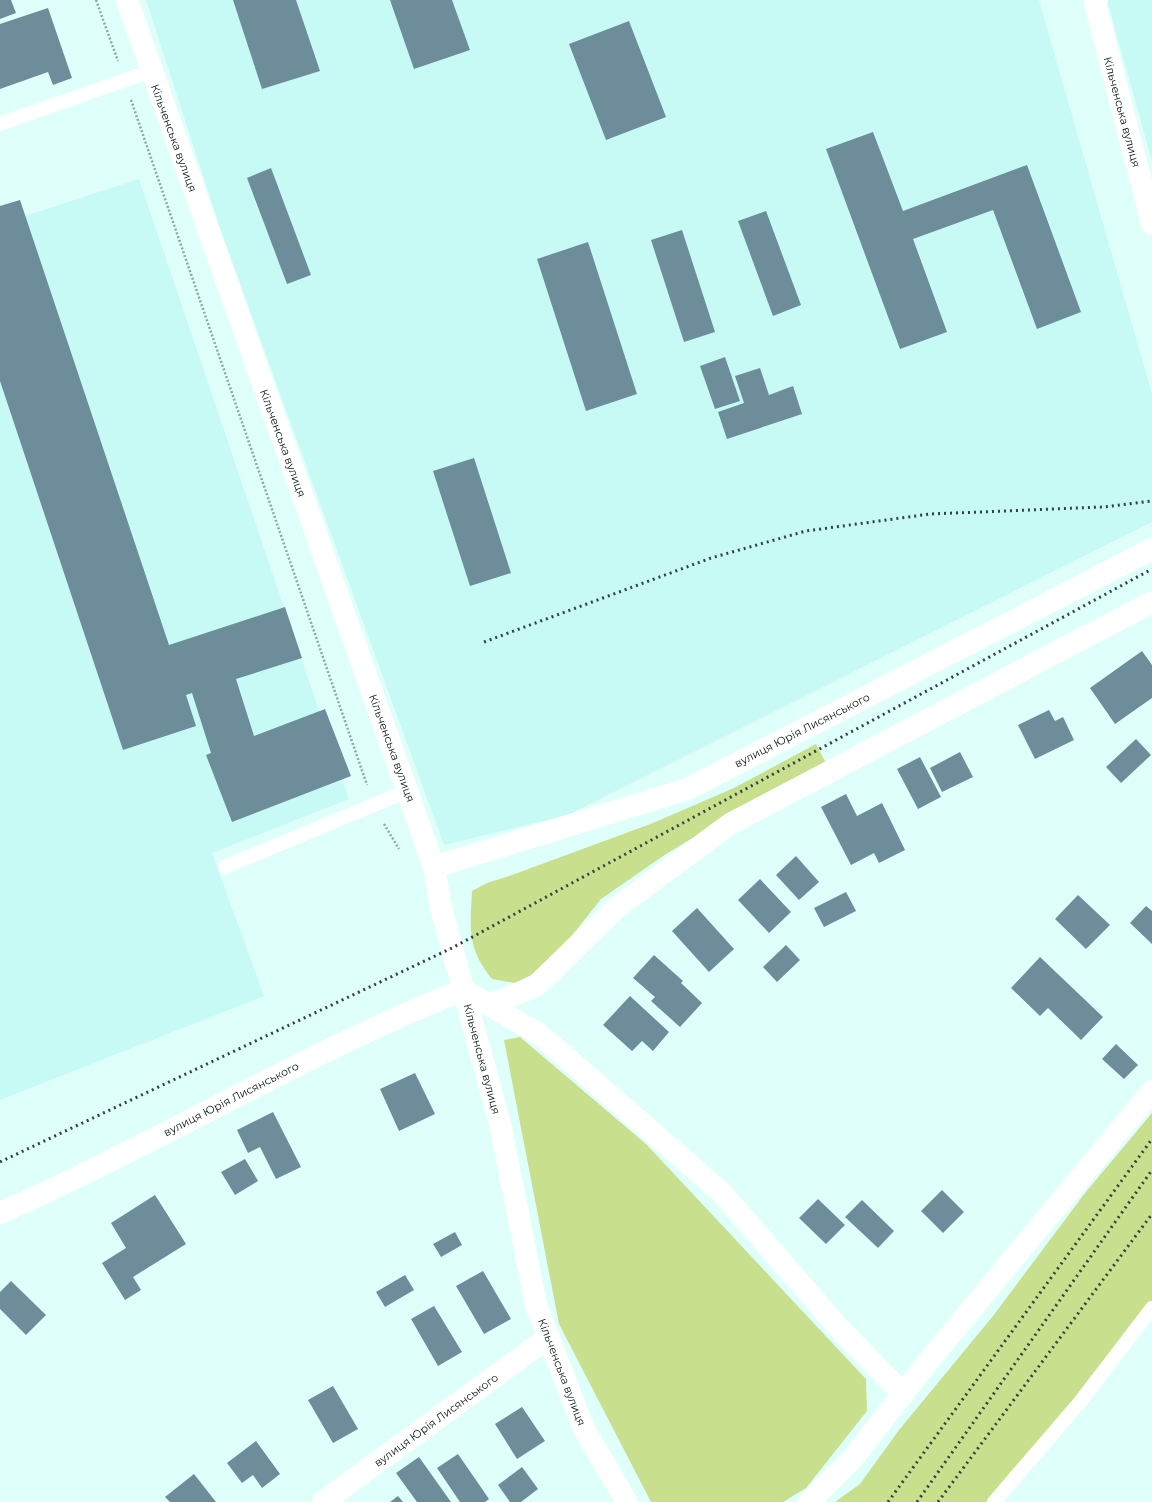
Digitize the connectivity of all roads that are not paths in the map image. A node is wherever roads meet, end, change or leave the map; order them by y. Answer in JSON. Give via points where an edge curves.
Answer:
{"nodes":[{"id":1,"x":127,"y":0,"type":"edge"},
{"id":2,"x":1096,"y":1,"type":"edge"},
{"id":3,"x":151,"y":71,"type":"junction"},
{"id":4,"x":0,"y":124,"type":"edge"},
{"id":5,"x":1152,"y":224,"type":"edge"},
{"id":6,"x":1152,"y":549,"type":"edge"},
{"id":7,"x":1152,"y":602,"type":"edge"},
{"id":8,"x":407,"y":791,"type":"junction"},
{"id":9,"x":225,"y":867,"type":"dead end"},
{"id":10,"x":434,"y":867,"type":"junction"},
{"id":11,"x":463,"y":990,"type":"junction"},
{"id":12,"x":489,"y":1005,"type":"junction"},
{"id":13,"x":1152,"y":1091,"type":"edge"},
{"id":14,"x":0,"y":1213,"type":"edge"},
{"id":15,"x":1152,"y":1308,"type":"edge"},
{"id":16,"x":549,"y":1337,"type":"junction"},
{"id":17,"x":903,"y":1394,"type":"junction"},
{"id":18,"x":322,"y":1502,"type":"edge"},
{"id":19,"x":627,"y":1502,"type":"edge"},
{"id":20,"x":809,"y":1502,"type":"edge"},
{"id":21,"x":994,"y":1502,"type":"edge"}],
"edges":[{"from":1,"to":3,"type":"street","name":"Кільченська вулиця"},
{"from":2,"to":5,"type":"street","name":"Кільченська вулиця"},
{"from":3,"to":4,"type":"lane"},
{"from":3,"to":8,"type":"street","name":"Кільченська вулиця"},
{"from":6,"to":10,"type":"street","name":"вулиця Юрія Лисянського","via":[[688,789]]},
{"from":7,"to":12,"type":"street","via":[[730,824],[616,908],[536,986]]},
{"from":8,"to":9,"type":"lane"},
{"from":8,"to":10,"type":"street","name":"Кільченська вулиця"},
{"from":10,"to":11,"type":"street","name":"Кільченська вулиця","via":[[441,908]]},
{"from":11,"to":12,"type":"street"},
{"from":11,"to":14,"type":"street","name":"вулиця Юрія Лисянського","via":[[416,1008]]},
{"from":11,"to":16,"type":"street","name":"Кільченська вулиця","via":[[500,1124],[536,1304]]},
{"from":12,"to":17,"type":"street","via":[[539,1034],[721,1192],[838,1327]]},
{"from":13,"to":17,"type":"street"},
{"from":15,"to":21,"type":"lane","via":[[1080,1402]]},
{"from":16,"to":18,"type":"street","name":"вулиця Юрія Лисянського"},
{"from":16,"to":19,"type":"street","name":"Кільченська вулиця","via":[[584,1429]]},
{"from":17,"to":20,"type":"street","via":[[853,1458]]}]}
